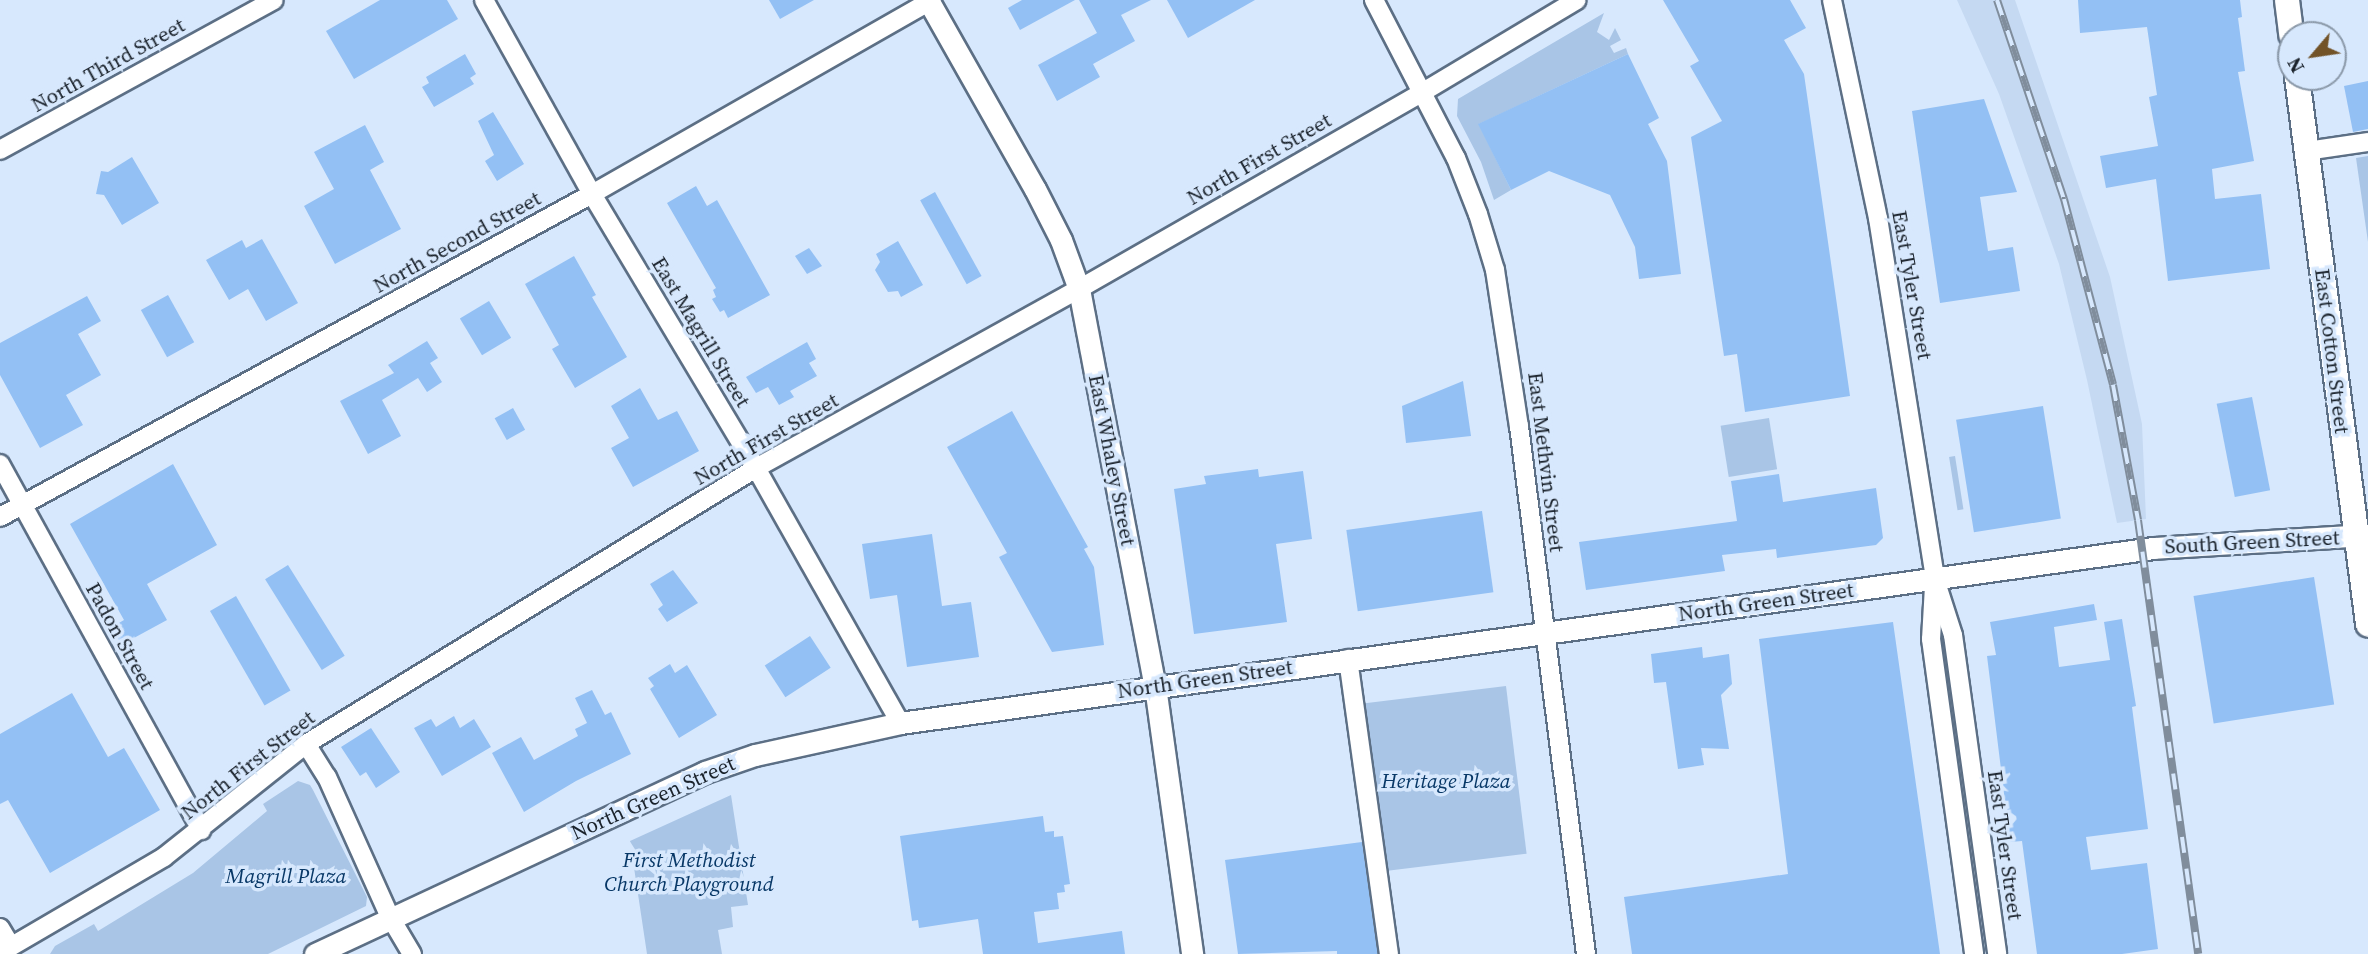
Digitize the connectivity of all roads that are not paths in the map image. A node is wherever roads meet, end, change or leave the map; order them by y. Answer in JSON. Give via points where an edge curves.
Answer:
{"nodes":[{"id":1,"x":274,"y":0,"type":"edge"},
{"id":2,"x":484,"y":0,"type":"edge"},
{"id":3,"x":1374,"y":0,"type":"edge"},
{"id":4,"x":1577,"y":0,"type":"edge"},
{"id":5,"x":1832,"y":0,"type":"edge"},
{"id":6,"x":2287,"y":0,"type":"edge"},
{"id":7,"x":929,"y":1,"type":"edge"},
{"id":8,"x":2289,"y":21,"type":"edge"},
{"id":9,"x":2299,"y":91,"type":"edge"},
{"id":10,"x":1423,"y":92,"type":"junction"},
{"id":11,"x":2368,"y":142,"type":"edge"},
{"id":12,"x":0,"y":150,"type":"edge"},
{"id":13,"x":2306,"y":151,"type":"junction"},
{"id":14,"x":592,"y":194,"type":"junction"},
{"id":15,"x":1079,"y":289,"type":"junction"},
{"id":16,"x":0,"y":464,"type":"edge"},
{"id":17,"x":756,"y":468,"type":"junction"},
{"id":18,"x":22,"y":506,"type":"junction"},
{"id":19,"x":0,"y":517,"type":"edge"},
{"id":20,"x":2362,"y":536,"type":"edge"},
{"id":21,"x":2136,"y":550,"type":"joint"},
{"id":22,"x":1935,"y":579,"type":"junction"},
{"id":23,"x":2368,"y":624,"type":"edge"},
{"id":24,"x":1545,"y":633,"type":"junction"},
{"id":25,"x":1348,"y":659,"type":"junction"},
{"id":26,"x":1155,"y":686,"type":"junction"},
{"id":27,"x":900,"y":723,"type":"junction"},
{"id":28,"x":306,"y":744,"type":"junction"},
{"id":29,"x":201,"y":830,"type":"junction"},
{"id":30,"x":390,"y":917,"type":"junction"},
{"id":31,"x":0,"y":928,"type":"edge"},
{"id":32,"x":15,"y":948,"type":"edge"},
{"id":33,"x":314,"y":954,"type":"edge"},
{"id":34,"x":412,"y":954,"type":"edge"},
{"id":35,"x":1192,"y":954,"type":"edge"},
{"id":36,"x":1389,"y":954,"type":"edge"},
{"id":37,"x":1586,"y":954,"type":"edge"},
{"id":38,"x":1974,"y":954,"type":"edge"},
{"id":39,"x":1997,"y":954,"type":"edge"}],
"edges":[{"from":1,"to":12,"type":"street","name":"North Third Street"},
{"from":2,"to":14,"type":"street","name":"East Magrill Street"},
{"from":3,"to":10,"type":"street","name":"East Methvin Street"},
{"from":4,"to":10,"type":"street","name":"North First Street"},
{"from":5,"to":22,"type":"street","name":"East Tyler Street","via":[[1878,218]]},
{"from":6,"to":8,"type":"main road"},
{"from":7,"to":14,"type":"street","name":"North Second Street"},
{"from":7,"to":15,"type":"street","name":"East Whaley Street","via":[[1035,189]]},
{"from":9,"to":13,"type":"main road","name":"East Cotton Street"},
{"from":10,"to":15,"type":"street","name":"North First Street"},
{"from":10,"to":24,"type":"street","name":"East Methvin Street","via":[[1468,186],[1495,270]]},
{"from":11,"to":13,"type":"street"},
{"from":13,"to":20,"type":"main road","name":"East Cotton Street"},
{"from":14,"to":17,"type":"street","name":"East Magrill Street"},
{"from":14,"to":18,"type":"street","name":"North Second Street"},
{"from":15,"to":17,"type":"street","name":"North First Street"},
{"from":15,"to":26,"type":"street","name":"East Whaley Street"},
{"from":16,"to":18,"type":"street","name":"Padon Street"},
{"from":17,"to":27,"type":"street","name":"East Magrill Street"},
{"from":17,"to":28,"type":"street","name":"North First Street"},
{"from":18,"to":19,"type":"street","name":"North Second Street"},
{"from":18,"to":29,"type":"street","name":"Padon Street"},
{"from":20,"to":21,"type":"street","name":"South Green Street"},
{"from":20,"to":23,"type":"main road","name":"East Cotton Street"},
{"from":21,"to":22,"type":"street","name":"North Green Street"},
{"from":22,"to":24,"type":"street","name":"North Green Street"},
{"from":22,"to":38,"type":"street","name":"East Tyler Street","via":[[1931,639]]},
{"from":22,"to":39,"type":"street","name":"East Tyler Street","via":[[1953,635]]},
{"from":24,"to":25,"type":"street","name":"North Green Street"},
{"from":24,"to":37,"type":"street","name":"East Methvin Street"},
{"from":25,"to":26,"type":"street","name":"North Green Street"},
{"from":25,"to":36,"type":"street"},
{"from":26,"to":27,"type":"street","name":"North Green Street"},
{"from":26,"to":35,"type":"street","name":"East Whaley Street"},
{"from":27,"to":30,"type":"street","name":"North Green Street","via":[[722,766]]},
{"from":28,"to":29,"type":"street","name":"North First Street"},
{"from":28,"to":30,"type":"street","via":[[327,778]]},
{"from":29,"to":32,"type":"street","name":"North First Street"},
{"from":30,"to":33,"type":"street","name":"North Green Street"},
{"from":30,"to":34,"type":"street"},
{"from":31,"to":32,"type":"street"}]}
